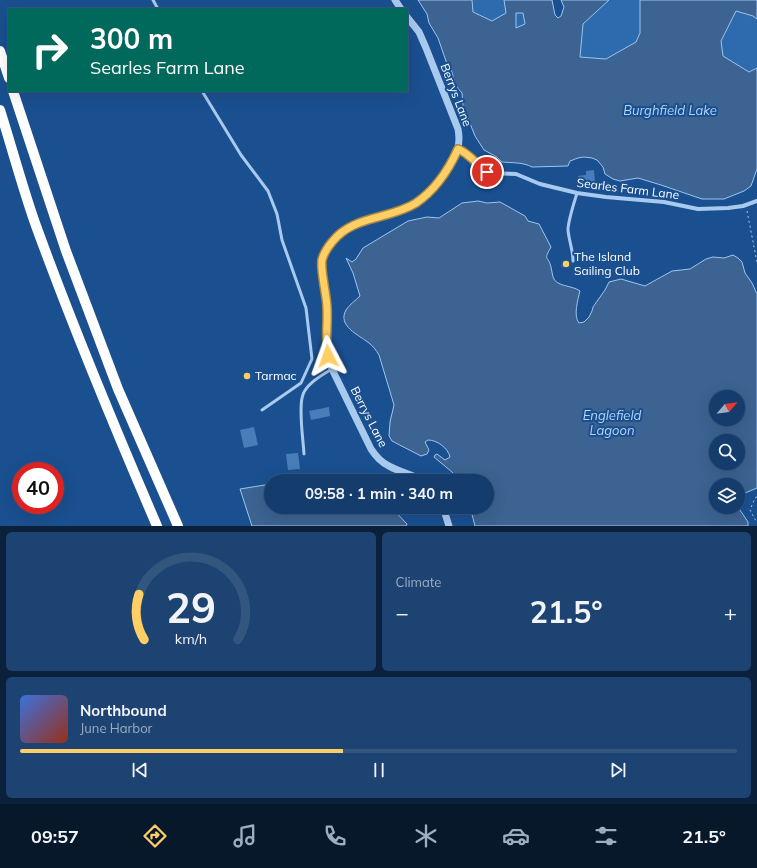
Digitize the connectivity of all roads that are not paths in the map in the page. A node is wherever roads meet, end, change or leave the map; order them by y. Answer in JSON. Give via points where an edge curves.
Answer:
{"nodes":[{"id":1,"x":408,"y":18,"type":"edge"},
{"id":2,"x":0,"y":51,"type":"edge"},
{"id":3,"x":8,"y":75,"type":"edge"},
{"id":4,"x":13,"y":92,"type":"edge"},
{"id":5,"x":203,"y":92,"type":"edge"},
{"id":6,"x":0,"y":110,"type":"edge"},
{"id":7,"x":458,"y":149,"type":"junction"},
{"id":8,"x":577,"y":193,"type":"junction"},
{"id":9,"x":757,"y":201,"type":"edge"},
{"id":10,"x":573,"y":261,"type":"dead end"},
{"id":11,"x":332,"y":369,"type":"junction"},
{"id":12,"x":262,"y":410,"type":"dead end"},
{"id":13,"x":304,"y":454,"type":"dead end"},
{"id":14,"x":408,"y":474,"type":"edge"},
{"id":15,"x":446,"y":514,"type":"edge"},
{"id":16,"x":157,"y":526,"type":"edge"},
{"id":17,"x":178,"y":526,"type":"edge"},
{"id":18,"x":450,"y":526,"type":"edge"}],
"edges":[{"from":1,"to":7,"type":"street","name":"Berrys Lane","via":[[419,32],[458,129]]},
{"from":2,"to":3,"type":"highway"},
{"from":4,"to":17,"type":"highway","via":[[68,258],[118,388]]},
{"from":5,"to":12,"type":"lane","via":[[241,155],[268,192],[306,308],[312,359],[301,383]]},
{"from":6,"to":16,"type":"highway","via":[[35,221],[68,310]]},
{"from":7,"to":8,"type":"street","name":"Searles Farm Lane","via":[[487,172],[516,174],[540,184]]},
{"from":7,"to":11,"type":"street","name":"Berrys Lane","via":[[444,174],[430,191],[415,203],[345,229],[325,251],[322,262],[328,310],[326,344]]},
{"from":8,"to":9,"type":"street","name":"Searles Farm Lane","via":[[664,202],[698,209],[743,206]]},
{"from":8,"to":10,"type":"lane","via":[[568,223]]},
{"from":11,"to":13,"type":"lane","via":[[308,388],[302,397]]},
{"from":11,"to":14,"type":"street","name":"Berrys Lane","via":[[371,449],[379,460]]},
{"from":15,"to":18,"type":"street"}]}
